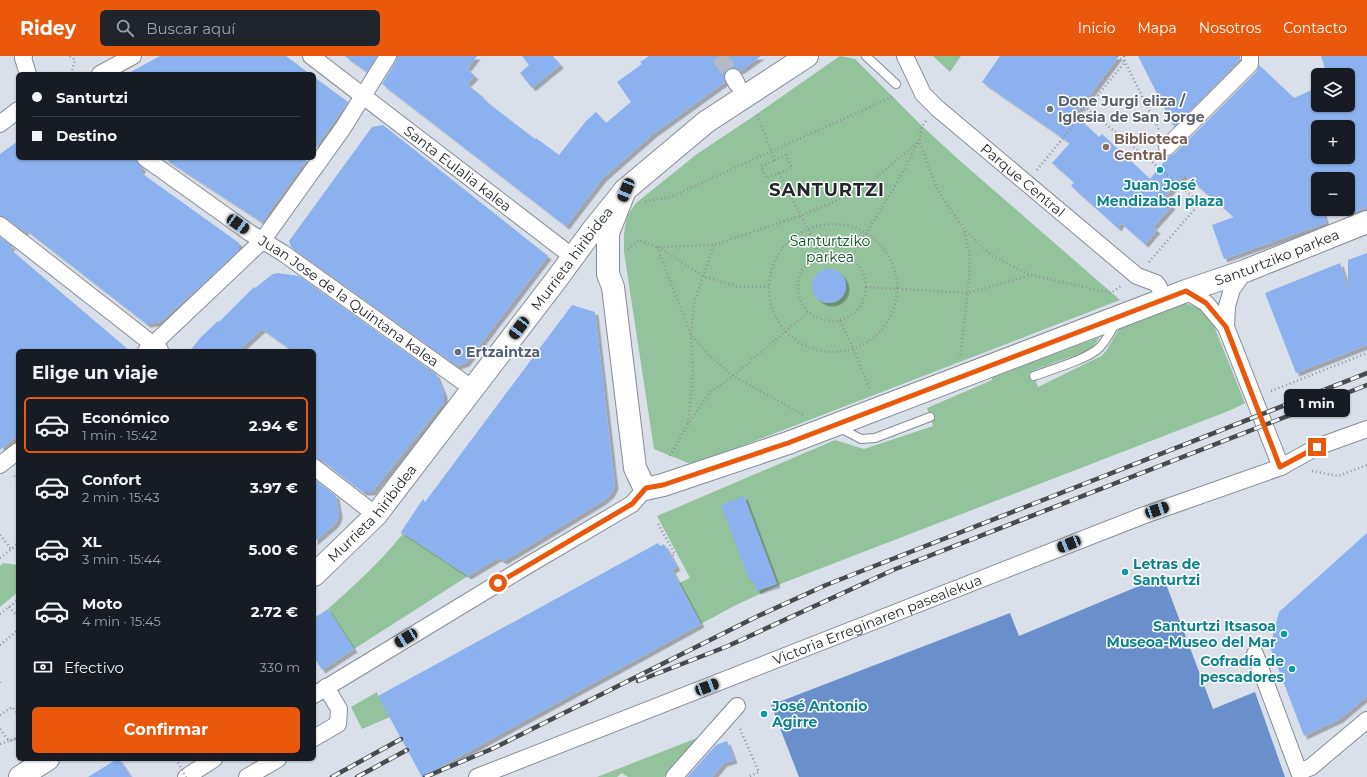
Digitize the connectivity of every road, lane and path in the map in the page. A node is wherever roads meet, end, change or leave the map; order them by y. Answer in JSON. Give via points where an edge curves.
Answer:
{"nodes":[{"id":1,"x":24,"y":56,"type":"edge"},
{"id":2,"x":70,"y":56,"type":"edge"},
{"id":3,"x":133,"y":56,"type":"edge"},
{"id":4,"x":311,"y":56,"type":"edge"},
{"id":5,"x":388,"y":56,"type":"edge"},
{"id":6,"x":807,"y":56,"type":"edge"},
{"id":7,"x":866,"y":56,"type":"edge"},
{"id":8,"x":905,"y":56,"type":"edge"},
{"id":9,"x":1117,"y":56,"type":"edge"},
{"id":10,"x":1123,"y":56,"type":"edge"},
{"id":11,"x":1250,"y":56,"type":"edge"},
{"id":12,"x":1125,"y":62,"type":"junction"},
{"id":13,"x":27,"y":72,"type":"edge"},
{"id":14,"x":72,"y":72,"type":"edge"},
{"id":15,"x":104,"y":72,"type":"edge"},
{"id":16,"x":896,"y":84,"type":"dead end"},
{"id":17,"x":918,"y":85,"type":"junction"},
{"id":18,"x":363,"y":95,"type":"junction"},
{"id":19,"x":1087,"y":109,"type":"junction"},
{"id":20,"x":16,"y":112,"type":"edge"},
{"id":21,"x":757,"y":115,"type":"dead end"},
{"id":22,"x":0,"y":124,"type":"edge"},
{"id":23,"x":922,"y":126,"type":"dead end"},
{"id":24,"x":919,"y":141,"type":"junction"},
{"id":25,"x":1167,"y":147,"type":"junction"},
{"id":26,"x":772,"y":151,"type":"junction"},
{"id":27,"x":148,"y":160,"type":"edge"},
{"id":28,"x":775,"y":160,"type":"junction"},
{"id":29,"x":1152,"y":162,"type":"junction"},
{"id":30,"x":779,"y":173,"type":"junction"},
{"id":31,"x":1027,"y":183,"type":"junction"},
{"id":32,"x":895,"y":186,"type":"junction"},
{"id":33,"x":860,"y":191,"type":"junction"},
{"id":34,"x":634,"y":196,"type":"junction"},
{"id":35,"x":800,"y":216,"type":"junction"},
{"id":36,"x":1367,"y":222,"type":"edge"},
{"id":37,"x":0,"y":225,"type":"edge"},
{"id":38,"x":808,"y":229,"type":"junction"},
{"id":39,"x":964,"y":229,"type":"junction"},
{"id":40,"x":867,"y":232,"type":"junction"},
{"id":41,"x":262,"y":241,"type":"junction"},
{"id":42,"x":714,"y":245,"type":"junction"},
{"id":43,"x":657,"y":247,"type":"junction"},
{"id":44,"x":624,"y":252,"type":"dead end"},
{"id":45,"x":819,"y":255,"type":"junction"},
{"id":46,"x":573,"y":257,"type":"junction"},
{"id":47,"x":851,"y":258,"type":"junction"},
{"id":48,"x":1245,"y":270,"type":"junction"},
{"id":49,"x":608,"y":274,"type":"junction"},
{"id":50,"x":1031,"y":275,"type":"junction"},
{"id":51,"x":703,"y":276,"type":"junction"},
{"id":52,"x":1137,"y":276,"type":"junction"},
{"id":53,"x":866,"y":287,"type":"junction"},
{"id":54,"x":1159,"y":287,"type":"dead end"},
{"id":55,"x":769,"y":288,"type":"junction"},
{"id":56,"x":898,"y":289,"type":"junction"},
{"id":57,"x":1186,"y":291,"type":"junction"},
{"id":58,"x":968,"y":293,"type":"junction"},
{"id":59,"x":808,"y":312,"type":"junction"},
{"id":60,"x":1117,"y":318,"type":"junction"},
{"id":61,"x":840,"y":321,"type":"junction"},
{"id":62,"x":1226,"y":327,"type":"junction"},
{"id":63,"x":785,"y":332,"type":"junction"},
{"id":64,"x":691,"y":335,"type":"junction"},
{"id":65,"x":154,"y":349,"type":"edge"},
{"id":66,"x":854,"y":350,"type":"junction"},
{"id":67,"x":1367,"y":353,"type":"edge"},
{"id":68,"x":960,"y":355,"type":"dead end"},
{"id":69,"x":734,"y":376,"type":"junction"},
{"id":70,"x":1034,"y":376,"type":"dead end"},
{"id":71,"x":473,"y":389,"type":"junction"},
{"id":72,"x":1270,"y":392,"type":"dead end"},
{"id":73,"x":872,"y":396,"type":"dead end"},
{"id":74,"x":806,"y":416,"type":"dead end"},
{"id":75,"x":930,"y":417,"type":"dead end"},
{"id":76,"x":688,"y":424,"type":"junction"},
{"id":77,"x":834,"y":425,"type":"junction"},
{"id":78,"x":1367,"y":428,"type":"edge"},
{"id":79,"x":16,"y":453,"type":"edge"},
{"id":80,"x":670,"y":456,"type":"dead end"},
{"id":81,"x":0,"y":465,"type":"edge"},
{"id":82,"x":1367,"y":465,"type":"edge"},
{"id":83,"x":1280,"y":467,"type":"junction"},
{"id":84,"x":316,"y":469,"type":"edge"},
{"id":85,"x":1309,"y":470,"type":"dead end"},
{"id":86,"x":646,"y":488,"type":"junction"},
{"id":87,"x":376,"y":515,"type":"junction"},
{"id":88,"x":658,"y":524,"type":"dead end"},
{"id":89,"x":0,"y":535,"type":"edge"},
{"id":90,"x":16,"y":545,"type":"edge"},
{"id":91,"x":11,"y":549,"type":"junction"},
{"id":92,"x":671,"y":556,"type":"dead end"},
{"id":93,"x":0,"y":558,"type":"edge"},
{"id":94,"x":316,"y":573,"type":"edge"},
{"id":95,"x":16,"y":602,"type":"edge"},
{"id":96,"x":9,"y":607,"type":"junction"},
{"id":97,"x":0,"y":614,"type":"edge"},
{"id":98,"x":16,"y":615,"type":"edge"},
{"id":99,"x":16,"y":632,"type":"edge"},
{"id":100,"x":0,"y":640,"type":"edge"},
{"id":101,"x":1,"y":644,"type":"edge"},
{"id":102,"x":1255,"y":654,"type":"dead end"},
{"id":103,"x":320,"y":691,"type":"edge"},
{"id":104,"x":737,"y":706,"type":"dead end"},
{"id":105,"x":16,"y":712,"type":"edge"},
{"id":106,"x":0,"y":715,"type":"edge"},
{"id":107,"x":1367,"y":720,"type":"edge"},
{"id":108,"x":0,"y":729,"type":"edge"},
{"id":109,"x":740,"y":730,"type":"dead end"},
{"id":110,"x":316,"y":737,"type":"edge"},
{"id":111,"x":16,"y":739,"type":"edge"},
{"id":112,"x":16,"y":739,"type":"edge"},
{"id":113,"x":0,"y":744,"type":"edge"},
{"id":114,"x":45,"y":761,"type":"edge"},
{"id":115,"x":177,"y":761,"type":"edge"},
{"id":116,"x":211,"y":761,"type":"edge"},
{"id":117,"x":275,"y":761,"type":"edge"},
{"id":118,"x":20,"y":777,"type":"edge"},
{"id":119,"x":186,"y":777,"type":"edge"},
{"id":120,"x":247,"y":777,"type":"edge"},
{"id":121,"x":477,"y":777,"type":"edge"},
{"id":122,"x":674,"y":777,"type":"edge"},
{"id":123,"x":748,"y":777,"type":"edge"}],
"edges":[{"from":1,"to":13,"type":"street"},
{"from":2,"to":14,"type":"path","via":[[76,60]]},
{"from":3,"to":15,"type":"street"},
{"from":4,"to":18,"type":"street","name":"Santa Eulalia kalea"},
{"from":5,"to":18,"type":"street"},
{"from":6,"to":34,"type":"street","name":"Murrieta hiribidea","via":[[706,122]]},
{"from":7,"to":16,"type":"lane"},
{"from":8,"to":17,"type":"street","name":"Parque Central"},
{"from":9,"to":12,"type":"path"},
{"from":10,"to":12,"type":"path"},
{"from":11,"to":25,"type":"street","via":[[1250,64]]},
{"from":12,"to":19,"type":"path"},
{"from":12,"to":25,"type":"path"},
{"from":17,"to":26,"type":"path"},
{"from":17,"to":31,"type":"street","name":"Parque Central","via":[[937,108]]},
{"from":18,"to":41,"type":"street","via":[[343,128]]},
{"from":18,"to":46,"type":"street","name":"Santa Eulalia kalea"},
{"from":19,"to":29,"type":"path"},
{"from":19,"to":31,"type":"path"},
{"from":20,"to":22,"type":"street"},
{"from":21,"to":26,"type":"path"},
{"from":23,"to":24,"type":"path"},
{"from":24,"to":32,"type":"path"},
{"from":24,"to":33,"type":"path"},
{"from":24,"to":39,"type":"path","via":[[938,191]]},
{"from":25,"to":29,"type":"path"},
{"from":26,"to":28,"type":"path"},
{"from":26,"to":34,"type":"path","via":[[668,198]]},
{"from":27,"to":41,"type":"street","name":"Juan Jose de la Quintana kalea"},
{"from":28,"to":30,"type":"path","via":[[786,155],[792,168]]},
{"from":28,"to":30,"type":"path","via":[[761,166],[766,178]]},
{"from":29,"to":52,"type":"path","via":[[1200,203]]},
{"from":30,"to":35,"type":"path"},
{"from":31,"to":52,"type":"street","name":"Parque Central"},
{"from":32,"to":33,"type":"path","via":[[881,185]]},
{"from":32,"to":40,"type":"path"},
{"from":33,"to":35,"type":"path"},
{"from":34,"to":46,"type":"street","name":"Murrieta hiribidea","via":[[592,231]]},
{"from":34,"to":49,"type":"street","via":[[608,233]]},
{"from":35,"to":38,"type":"path"},
{"from":35,"to":42,"type":"path"},
{"from":36,"to":48,"type":"street","name":"Santurtziko parkea"},
{"from":37,"to":65,"type":"street"},
{"from":38,"to":40,"type":"path","via":[[828,223],[848,225]]},
{"from":38,"to":45,"type":"path"},
{"from":38,"to":55,"type":"path","via":[[790,240],[778,255],[770,274]]},
{"from":39,"to":50,"type":"path","via":[[992,256]]},
{"from":39,"to":58,"type":"path","via":[[970,258]]},
{"from":40,"to":47,"type":"path"},
{"from":40,"to":56,"type":"path","via":[[884,247],[894,267]]},
{"from":41,"to":65,"type":"street"},
{"from":41,"to":71,"type":"street","name":"Juan Jose de la Quintana kalea"},
{"from":42,"to":43,"type":"path"},
{"from":42,"to":51,"type":"path"},
{"from":43,"to":44,"type":"path","via":[[639,240]]},
{"from":43,"to":51,"type":"path"},
{"from":43,"to":64,"type":"path"},
{"from":45,"to":47,"type":"path","via":[[841,253]]},
{"from":45,"to":59,"type":"path","via":[[809,260],[798,280],[800,303]]},
{"from":46,"to":49,"type":"street","name":"Santa Eulalia kalea","via":[[589,260]]},
{"from":46,"to":71,"type":"street","name":"Murrieta hiribidea"},
{"from":47,"to":53,"type":"path","via":[[859,266]]},
{"from":48,"to":57,"type":"street","name":"Santurtziko parkea"},
{"from":48,"to":62,"type":"street","via":[[1232,288],[1227,306]]},
{"from":49,"to":86,"type":"street","via":[[613,287],[635,468]]},
{"from":50,"to":52,"type":"path","via":[[1111,293]]},
{"from":50,"to":58,"type":"path"},
{"from":51,"to":55,"type":"path","via":[[739,287]]},
{"from":51,"to":64,"type":"path","via":[[694,303]]},
{"from":52,"to":54,"type":"street","name":"Parque Central","via":[[1156,283]]},
{"from":53,"to":56,"type":"path"},
{"from":53,"to":61,"type":"path","via":[[865,298],[859,308]]},
{"from":55,"to":63,"type":"path","via":[[774,314]]},
{"from":56,"to":58,"type":"path"},
{"from":56,"to":66,"type":"path","via":[[895,308],[886,326],[872,340]]},
{"from":57,"to":60,"type":"street","name":"Santurtziko parkea"},
{"from":57,"to":62,"type":"street","via":[[1206,303]]},
{"from":58,"to":68,"type":"path"},
{"from":59,"to":61,"type":"path","via":[[817,319],[828,322]]},
{"from":59,"to":63,"type":"path"},
{"from":60,"to":70,"type":"lane","via":[[1100,348],[1091,354]]},
{"from":60,"to":77,"type":"street","name":"Santurtziko parkea"},
{"from":61,"to":66,"type":"path"},
{"from":62,"to":83,"type":"street"},
{"from":63,"to":66,"type":"path","via":[[799,344],[817,351],[835,353]]},
{"from":63,"to":69,"type":"path"},
{"from":64,"to":69,"type":"path","via":[[709,355]]},
{"from":64,"to":76,"type":"path","via":[[693,375]]},
{"from":66,"to":73,"type":"path"},
{"from":67,"to":72,"type":"path"},
{"from":69,"to":74,"type":"path"},
{"from":69,"to":76,"type":"path","via":[[711,391]]},
{"from":71,"to":87,"type":"street","name":"Murrieta hiribidea"},
{"from":75,"to":77,"type":"lane","via":[[875,438],[861,439]]},
{"from":76,"to":80,"type":"path"},
{"from":77,"to":86,"type":"street","name":"Santurtziko parkea","via":[[663,485]]},
{"from":78,"to":83,"type":"street","name":"Victoria Erreginaren pasealekua","via":[[1317,447]]},
{"from":79,"to":81,"type":"street"},
{"from":82,"to":85,"type":"path","via":[[1338,476]]},
{"from":83,"to":121,"type":"street","name":"Victoria Erreginaren pasealekua","via":[[1142,516]]},
{"from":84,"to":87,"type":"street"},
{"from":86,"to":103,"type":"street","via":[[632,504]]},
{"from":87,"to":94,"type":"street","name":"Murrieta hiribidea"},
{"from":88,"to":92,"type":"path","via":[[675,554]]},
{"from":89,"to":91,"type":"path"},
{"from":90,"to":91,"type":"path"},
{"from":91,"to":93,"type":"path"},
{"from":95,"to":96,"type":"path"},
{"from":96,"to":97,"type":"path"},
{"from":96,"to":98,"type":"path"},
{"from":99,"to":101,"type":"path"},
{"from":100,"to":101,"type":"path"},
{"from":102,"to":107,"type":"street","via":[[1299,772],[1311,767]]},
{"from":103,"to":110,"type":"street","via":[[339,709],[338,724]]},
{"from":104,"to":122,"type":"street"},
{"from":105,"to":106,"type":"path","via":[[12,707]]},
{"from":108,"to":111,"type":"path","via":[[9,741]]},
{"from":109,"to":123,"type":"path","via":[[759,772]]},
{"from":112,"to":113,"type":"path","bridge":true},
{"from":114,"to":118,"type":"street"},
{"from":115,"to":119,"type":"path","bridge":true},
{"from":116,"to":119,"type":"street"},
{"from":117,"to":120,"type":"street"}]}
